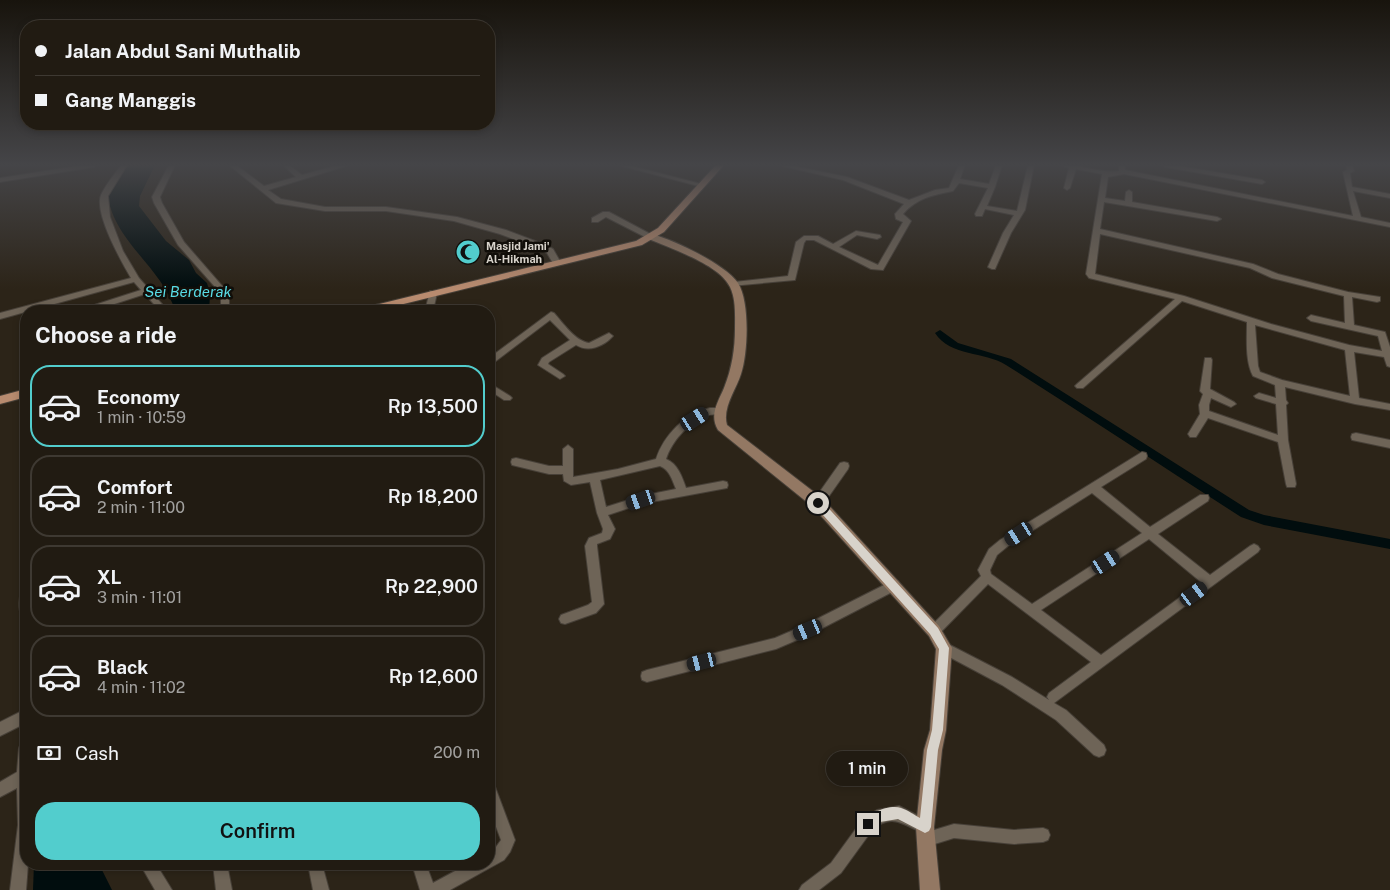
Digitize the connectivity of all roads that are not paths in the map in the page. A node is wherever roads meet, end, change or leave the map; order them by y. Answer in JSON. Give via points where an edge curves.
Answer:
{"nodes":[{"id":1,"x":105,"y":207,"type":"edge"},
{"id":2,"x":159,"y":207,"type":"edge"},
{"id":3,"x":309,"y":207,"type":"edge"},
{"id":4,"x":682,"y":207,"type":"edge"},
{"id":5,"x":906,"y":207,"type":"edge"},
{"id":6,"x":983,"y":207,"type":"joint"},
{"id":7,"x":1021,"y":207,"type":"edge"},
{"id":8,"x":1100,"y":207,"type":"edge"},
{"id":9,"x":1142,"y":207,"type":"edge"},
{"id":10,"x":1297,"y":207,"type":"edge"},
{"id":11,"x":1354,"y":207,"type":"edge"},
{"id":12,"x":980,"y":214,"type":"dead end"},
{"id":13,"x":1019,"y":214,"type":"junction"},
{"id":14,"x":1358,"y":219,"type":"junction"},
{"id":15,"x":595,"y":220,"type":"dead end"},
{"id":16,"x":1217,"y":220,"type":"dead end"},
{"id":17,"x":1390,"y":226,"type":"edge"},
{"id":18,"x":1098,"y":231,"type":"junction"},
{"id":19,"x":652,"y":237,"type":"junction"},
{"id":20,"x":877,"y":237,"type":"dead end"},
{"id":21,"x":834,"y":247,"type":"junction"},
{"id":22,"x":557,"y":263,"type":"junction"},
{"id":23,"x":992,"y":267,"type":"dead end"},
{"id":24,"x":136,"y":279,"type":"junction"},
{"id":25,"x":734,"y":284,"type":"junction"},
{"id":26,"x":147,"y":292,"type":"junction"},
{"id":27,"x":433,"y":293,"type":"junction"},
{"id":28,"x":1348,"y":294,"type":"junction"},
{"id":29,"x":1181,"y":298,"type":"junction"},
{"id":30,"x":1377,"y":300,"type":"dead end"},
{"id":31,"x":40,"y":305,"type":"edge"},
{"id":32,"x":105,"y":305,"type":"edge"},
{"id":33,"x":159,"y":305,"type":"edge"},
{"id":34,"x":225,"y":305,"type":"edge"},
{"id":35,"x":386,"y":305,"type":"edge"},
{"id":36,"x":430,"y":305,"type":"edge"},
{"id":37,"x":20,"y":311,"type":"edge"},
{"id":38,"x":0,"y":316,"type":"edge"},
{"id":39,"x":1311,"y":318,"type":"dead end"},
{"id":40,"x":1251,"y":320,"type":"junction"},
{"id":41,"x":1350,"y":327,"type":"junction"},
{"id":42,"x":1386,"y":335,"type":"edge"},
{"id":43,"x":609,"y":336,"type":"dead end"},
{"id":44,"x":576,"y":341,"type":"junction"},
{"id":45,"x":1349,"y":348,"type":"junction"},
{"id":46,"x":495,"y":357,"type":"edge"},
{"id":47,"x":1208,"y":360,"type":"dead end"},
{"id":48,"x":1389,"y":360,"type":"edge"},
{"id":49,"x":560,"y":376,"type":"dead end"},
{"id":50,"x":1280,"y":383,"type":"junction"},
{"id":51,"x":1080,"y":386,"type":"dead end"},
{"id":52,"x":495,"y":390,"type":"edge"},
{"id":53,"x":1208,"y":394,"type":"junction"},
{"id":54,"x":20,"y":395,"type":"edge"},
{"id":55,"x":1258,"y":396,"type":"dead end"},
{"id":56,"x":507,"y":398,"type":"dead end"},
{"id":57,"x":0,"y":400,"type":"edge"},
{"id":58,"x":1355,"y":401,"type":"junction"},
{"id":59,"x":1282,"y":403,"type":"junction"},
{"id":60,"x":1231,"y":404,"type":"dead end"},
{"id":61,"x":1390,"y":407,"type":"edge"},
{"id":62,"x":720,"y":411,"type":"junction"},
{"id":63,"x":1205,"y":414,"type":"junction"},
{"id":64,"x":1193,"y":434,"type":"dead end"},
{"id":65,"x":1356,"y":437,"type":"dead end"},
{"id":66,"x":1283,"y":440,"type":"junction"},
{"id":67,"x":1390,"y":444,"type":"edge"},
{"id":68,"x":568,"y":449,"type":"dead end"},
{"id":69,"x":1142,"y":456,"type":"dead end"},
{"id":70,"x":516,"y":462,"type":"dead end"},
{"id":71,"x":660,"y":462,"type":"junction"},
{"id":72,"x":844,"y":466,"type":"dead end"},
{"id":73,"x":568,"y":470,"type":"junction"},
{"id":74,"x":594,"y":477,"type":"junction"},
{"id":75,"x":1291,"y":484,"type":"dead end"},
{"id":76,"x":723,"y":485,"type":"dead end"},
{"id":77,"x":1093,"y":487,"type":"junction"},
{"id":78,"x":682,"y":492,"type":"junction"},
{"id":79,"x":1204,"y":498,"type":"dead end"},
{"id":80,"x":818,"y":503,"type":"junction"},
{"id":81,"x":602,"y":513,"type":"junction"},
{"id":82,"x":1150,"y":534,"type":"junction"},
{"id":83,"x":1254,"y":549,"type":"dead end"},
{"id":84,"x":987,"y":577,"type":"junction"},
{"id":85,"x":1210,"y":582,"type":"junction"},
{"id":86,"x":894,"y":585,"type":"junction"},
{"id":87,"x":1032,"y":610,"type":"junction"},
{"id":88,"x":565,"y":619,"type":"dead end"},
{"id":89,"x":934,"y":631,"type":"junction"},
{"id":90,"x":944,"y":648,"type":"junction"},
{"id":91,"x":1101,"y":662,"type":"junction"},
{"id":92,"x":647,"y":676,"type":"dead end"},
{"id":93,"x":1054,"y":697,"type":"dead end"},
{"id":94,"x":20,"y":719,"type":"edge"},
{"id":95,"x":0,"y":729,"type":"edge"},
{"id":96,"x":1099,"y":750,"type":"dead end"},
{"id":97,"x":20,"y":778,"type":"edge"},
{"id":98,"x":0,"y":790,"type":"edge"},
{"id":99,"x":495,"y":805,"type":"edge"},
{"id":100,"x":925,"y":833,"type":"junction"},
{"id":101,"x":1042,"y":835,"type":"dead end"},
{"id":102,"x":495,"y":857,"type":"edge"},
{"id":103,"x":20,"y":870,"type":"edge"},
{"id":104,"x":151,"y":870,"type":"edge"},
{"id":105,"x":221,"y":870,"type":"edge"},
{"id":106,"x":316,"y":870,"type":"edge"},
{"id":107,"x":421,"y":870,"type":"edge"},
{"id":108,"x":472,"y":870,"type":"edge"},
{"id":109,"x":18,"y":890,"type":"edge"},
{"id":110,"x":164,"y":890,"type":"edge"},
{"id":111,"x":224,"y":890,"type":"edge"},
{"id":112,"x":321,"y":890,"type":"edge"},
{"id":113,"x":428,"y":890,"type":"edge"},
{"id":114,"x":435,"y":890,"type":"edge"},
{"id":115,"x":806,"y":890,"type":"edge"},
{"id":116,"x":930,"y":890,"type":"edge"}],
"edges":[{"from":1,"to":24,"type":"street","via":[[120,250]]},
{"from":2,"to":34,"type":"street","via":[[181,243],[219,287],[225,297]]},
{"from":3,"to":22,"type":"street","via":[[386,209],[475,224],[540,246],[550,251]]},
{"from":4,"to":19,"type":"main road"},
{"from":5,"to":21,"type":"street","via":[[899,216],[907,221],[880,268]]},
{"from":6,"to":12,"type":"street"},
{"from":6,"to":13,"type":"street"},
{"from":7,"to":13,"type":"street"},
{"from":8,"to":18,"type":"street"},
{"from":9,"to":16,"type":"street"},
{"from":10,"to":14,"type":"street"},
{"from":11,"to":14,"type":"street"},
{"from":13,"to":23,"type":"street"},
{"from":14,"to":17,"type":"street"},
{"from":15,"to":19,"type":"street","via":[[606,214]]},
{"from":18,"to":28,"type":"street","via":[[1253,266],[1276,276]]},
{"from":18,"to":29,"type":"street","via":[[1092,276]]},
{"from":19,"to":22,"type":"main road"},
{"from":19,"to":25,"type":"street","via":[[716,268]]},
{"from":20,"to":21,"type":"street","via":[[856,232]]},
{"from":21,"to":25,"type":"street","via":[[815,238],[804,238],[800,242],[792,278]]},
{"from":22,"to":27,"type":"main road"},
{"from":24,"to":26,"type":"street"},
{"from":24,"to":31,"type":"street"},
{"from":25,"to":62,"type":"street","via":[[740,339],[737,361]]},
{"from":26,"to":32,"type":"street"},
{"from":26,"to":33,"type":"street"},
{"from":27,"to":35,"type":"main road"},
{"from":27,"to":36,"type":"street"},
{"from":28,"to":30,"type":"street"},
{"from":28,"to":41,"type":"street"},
{"from":29,"to":40,"type":"street"},
{"from":29,"to":51,"type":"street"},
{"from":37,"to":38,"type":"street"},
{"from":39,"to":41,"type":"street"},
{"from":40,"to":45,"type":"street"},
{"from":40,"to":50,"type":"street","via":[[1256,374]]},
{"from":41,"to":42,"type":"street"},
{"from":42,"to":48,"type":"street"},
{"from":43,"to":44,"type":"street","via":[[588,346]]},
{"from":44,"to":46,"type":"street","via":[[551,315]]},
{"from":44,"to":49,"type":"street","via":[[545,360],[543,365]]},
{"from":45,"to":48,"type":"street"},
{"from":45,"to":58,"type":"street"},
{"from":47,"to":53,"type":"street","via":[[1205,391]]},
{"from":50,"to":58,"type":"street"},
{"from":50,"to":59,"type":"street"},
{"from":52,"to":56,"type":"street"},
{"from":53,"to":60,"type":"street"},
{"from":53,"to":63,"type":"street"},
{"from":54,"to":57,"type":"main road"},
{"from":55,"to":59,"type":"street"},
{"from":58,"to":61,"type":"street"},
{"from":59,"to":66,"type":"street"},
{"from":62,"to":71,"type":"street","via":[[705,412],[684,426],[671,439]]},
{"from":62,"to":80,"type":"street","via":[[722,427]]},
{"from":63,"to":64,"type":"street"},
{"from":63,"to":66,"type":"street"},
{"from":65,"to":67,"type":"street"},
{"from":66,"to":75,"type":"street"},
{"from":68,"to":73,"type":"street"},
{"from":69,"to":77,"type":"street"},
{"from":70,"to":73,"type":"street","via":[[549,470]]},
{"from":71,"to":74,"type":"street"},
{"from":71,"to":78,"type":"street","via":[[666,463],[675,473]]},
{"from":72,"to":80,"type":"street"},
{"from":73,"to":74,"type":"street","via":[[571,481]]},
{"from":74,"to":81,"type":"street"},
{"from":76,"to":78,"type":"street"},
{"from":77,"to":82,"type":"street"},
{"from":77,"to":84,"type":"street","via":[[993,552],[984,570]]},
{"from":78,"to":81,"type":"street","via":[[641,500]]},
{"from":79,"to":82,"type":"street"},
{"from":80,"to":86,"type":"street"},
{"from":81,"to":88,"type":"street","via":[[609,529],[606,536],[593,541],[591,546],[598,604]]},
{"from":82,"to":85,"type":"street"},
{"from":82,"to":87,"type":"street"},
{"from":83,"to":85,"type":"street"},
{"from":84,"to":87,"type":"street"},
{"from":84,"to":89,"type":"street"},
{"from":85,"to":91,"type":"street"},
{"from":86,"to":89,"type":"street"},
{"from":86,"to":92,"type":"street","via":[[776,643]]},
{"from":87,"to":91,"type":"street"},
{"from":89,"to":90,"type":"street"},
{"from":90,"to":96,"type":"street","via":[[1061,715]]},
{"from":90,"to":100,"type":"street"},
{"from":91,"to":93,"type":"street"},
{"from":94,"to":95,"type":"street"},
{"from":97,"to":98,"type":"street"},
{"from":99,"to":102,"type":"street","via":[[508,840],[506,848]]},
{"from":100,"to":101,"type":"street"},
{"from":100,"to":115,"type":"street","via":[[899,813],[877,817],[868,824],[836,868]]},
{"from":100,"to":116,"type":"street"},
{"from":103,"to":109,"type":"street"},
{"from":104,"to":110,"type":"street"},
{"from":105,"to":111,"type":"street"},
{"from":106,"to":112,"type":"street"},
{"from":107,"to":113,"type":"street"},
{"from":108,"to":114,"type":"street"}]}
